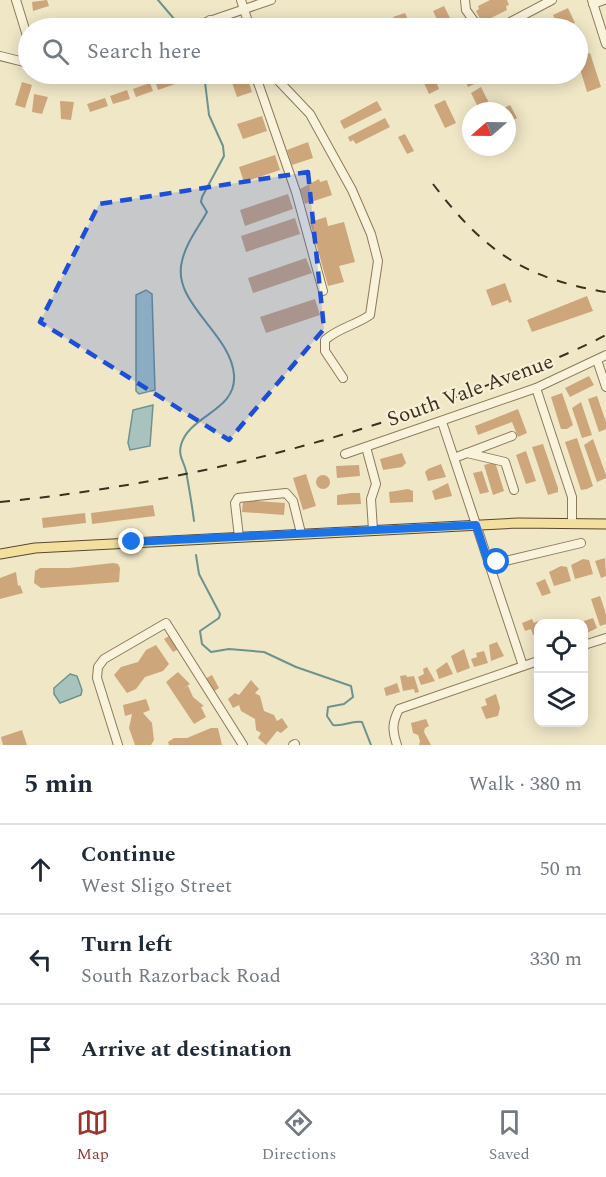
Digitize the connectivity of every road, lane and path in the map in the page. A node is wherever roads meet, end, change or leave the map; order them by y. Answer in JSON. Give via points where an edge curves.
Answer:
{"nodes":[{"id":1,"x":16,"y":0,"type":"edge"},
{"id":2,"x":271,"y":0,"type":"edge"},
{"id":3,"x":465,"y":0,"type":"edge"},
{"id":4,"x":552,"y":0,"type":"edge"},
{"id":5,"x":604,"y":0,"type":"edge"},
{"id":6,"x":592,"y":2,"type":"edge"},
{"id":7,"x":242,"y":4,"type":"edge"},
{"id":8,"x":22,"y":18,"type":"edge"},
{"id":9,"x":214,"y":18,"type":"edge"},
{"id":10,"x":472,"y":18,"type":"edge"},
{"id":11,"x":518,"y":18,"type":"edge"},
{"id":12,"x":606,"y":44,"type":"edge"},
{"id":13,"x":0,"y":56,"type":"edge"},
{"id":14,"x":18,"y":60,"type":"edge"},
{"id":15,"x":258,"y":84,"type":"edge"},
{"id":16,"x":282,"y":84,"type":"edge"},
{"id":17,"x":323,"y":291,"type":"dead end"},
{"id":18,"x":606,"y":355,"type":"edge"},
{"id":19,"x":597,"y":360,"type":"junction"},
{"id":20,"x":343,"y":378,"type":"dead end"},
{"id":21,"x":606,"y":387,"type":"edge"},
{"id":22,"x":536,"y":388,"type":"junction"},
{"id":23,"x":442,"y":422,"type":"junction"},
{"id":24,"x":512,"y":436,"type":"dead end"},
{"id":25,"x":366,"y":447,"type":"junction"},
{"id":26,"x":467,"y":453,"type":"junction"},
{"id":27,"x":345,"y":454,"type":"dead end"},
{"id":28,"x":454,"y":458,"type":"junction"},
{"id":29,"x":514,"y":490,"type":"dead end"},
{"id":30,"x":572,"y":522,"type":"junction"},
{"id":31,"x":606,"y":524,"type":"edge"},
{"id":32,"x":476,"y":525,"type":"junction"},
{"id":33,"x":373,"y":530,"type":"junction"},
{"id":34,"x":301,"y":534,"type":"junction"},
{"id":35,"x":239,"y":537,"type":"junction"},
{"id":36,"x":581,"y":543,"type":"dead end"},
{"id":37,"x":0,"y":554,"type":"edge"},
{"id":38,"x":489,"y":565,"type":"junction"},
{"id":39,"x":606,"y":638,"type":"edge"},
{"id":40,"x":588,"y":644,"type":"edge"},
{"id":41,"x":534,"y":662,"type":"edge"},
{"id":42,"x":523,"y":666,"type":"junction"},
{"id":43,"x":118,"y":745,"type":"edge"},
{"id":44,"x":243,"y":745,"type":"edge"},
{"id":45,"x":397,"y":745,"type":"edge"}],
"edges":[{"from":1,"to":8,"type":"street"},
{"from":2,"to":7,"type":"street"},
{"from":3,"to":10,"type":"street"},
{"from":4,"to":11,"type":"street"},
{"from":5,"to":6,"type":"street"},
{"from":6,"to":12,"type":"street"},
{"from":7,"to":9,"type":"street"},
{"from":13,"to":14,"type":"street"},
{"from":15,"to":17,"type":"street","via":[[296,192]]},
{"from":16,"to":20,"type":"street","via":[[310,114],[329,147],[367,225],[378,261],[370,315],[325,340],[325,351]]},
{"from":18,"to":19,"type":"street","name":"South Vale Avenue"},
{"from":19,"to":21,"type":"street"},
{"from":19,"to":22,"type":"street","name":"South Vale Avenue"},
{"from":22,"to":23,"type":"street","name":"South Vale Avenue"},
{"from":22,"to":30,"type":"street","via":[[572,497]]},
{"from":23,"to":25,"type":"street","name":"South Vale Avenue"},
{"from":23,"to":28,"type":"street"},
{"from":24,"to":26,"type":"street"},
{"from":25,"to":27,"type":"street","name":"South Vale Avenue"},
{"from":25,"to":33,"type":"street","via":[[376,484],[371,499]]},
{"from":26,"to":28,"type":"street"},
{"from":26,"to":29,"type":"street","via":[[505,462]]},
{"from":28,"to":32,"type":"street"},
{"from":30,"to":31,"type":"main road"},
{"from":30,"to":32,"type":"main road"},
{"from":32,"to":33,"type":"main road"},
{"from":32,"to":38,"type":"street"},
{"from":33,"to":34,"type":"main road"},
{"from":34,"to":35,"type":"main road"},
{"from":34,"to":35,"type":"street","via":[[293,501],[286,493],[238,498],[235,502]]},
{"from":35,"to":37,"type":"main road","via":[[35,548]]},
{"from":36,"to":38,"type":"street"},
{"from":38,"to":42,"type":"street"},
{"from":39,"to":40,"type":"street"},
{"from":41,"to":42,"type":"street"},
{"from":42,"to":45,"type":"street","via":[[399,709],[392,730]]},
{"from":43,"to":44,"type":"street","via":[[97,678],[98,667],[104,659],[166,623]]}]}
